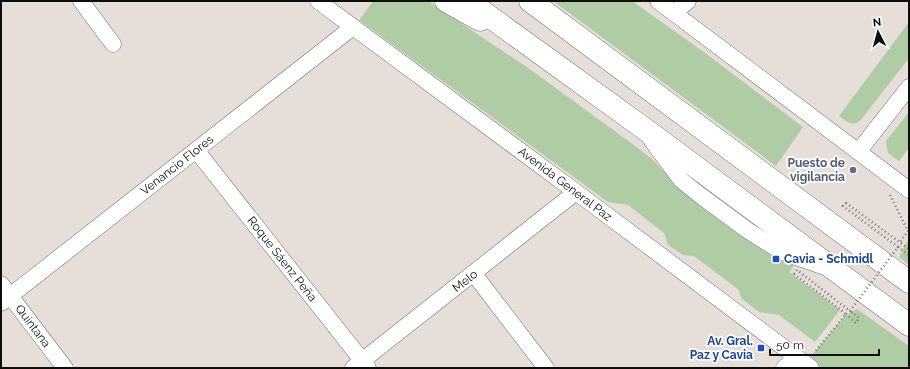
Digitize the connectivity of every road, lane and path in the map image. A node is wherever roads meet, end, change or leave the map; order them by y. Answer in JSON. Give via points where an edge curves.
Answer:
{"nodes":[{"id":1,"x":81,"y":1,"type":"edge"},
{"id":2,"x":318,"y":1,"type":"edge"},
{"id":3,"x":446,"y":1,"type":"edge"},
{"id":4,"x":468,"y":1,"type":"edge"},
{"id":5,"x":658,"y":1,"type":"edge"},
{"id":6,"x":688,"y":1,"type":"edge"},
{"id":7,"x":532,"y":2,"type":"edge"},
{"id":8,"x":674,"y":13,"type":"junction"},
{"id":9,"x":353,"y":27,"type":"junction"},
{"id":10,"x":114,"y":44,"type":"dead end"},
{"id":11,"x":546,"y":58,"type":"junction"},
{"id":12,"x":909,"y":87,"type":"edge"},
{"id":13,"x":196,"y":150,"type":"junction"},
{"id":14,"x":858,"y":152,"type":"junction"},
{"id":15,"x":887,"y":189,"type":"dead end"},
{"id":16,"x":909,"y":190,"type":"edge"},
{"id":17,"x":576,"y":192,"type":"junction"},
{"id":18,"x":908,"y":230,"type":"edge"},
{"id":19,"x":900,"y":242,"type":"junction"},
{"id":20,"x":899,"y":248,"type":"junction"},
{"id":21,"x":909,"y":249,"type":"edge"},
{"id":22,"x":909,"y":255,"type":"edge"},
{"id":23,"x":474,"y":274,"type":"junction"},
{"id":24,"x":909,"y":282,"type":"edge"},
{"id":25,"x":4,"y":294,"type":"edge"},
{"id":26,"x":851,"y":312,"type":"junction"},
{"id":27,"x":846,"y":314,"type":"junction"},
{"id":28,"x":909,"y":325,"type":"edge"},
{"id":29,"x":804,"y":363,"type":"edge"},
{"id":30,"x":361,"y":366,"type":"edge"},
{"id":31,"x":66,"y":368,"type":"edge"},
{"id":32,"x":546,"y":368,"type":"edge"},
{"id":33,"x":784,"y":368,"type":"edge"}],
"edges":[{"from":1,"to":10,"type":"street"},
{"from":2,"to":9,"type":"street","name":"Avenida General Paz"},
{"from":3,"to":11,"type":"highway"},
{"from":4,"to":11,"type":"highway"},
{"from":5,"to":8,"type":"street"},
{"from":6,"to":8,"type":"street"},
{"from":7,"to":24,"type":"highway"},
{"from":8,"to":14,"type":"street"},
{"from":9,"to":13,"type":"street","name":"Venancio Flores"},
{"from":9,"to":17,"type":"street","name":"Avenida General Paz"},
{"from":11,"to":28,"type":"highway"},
{"from":12,"to":14,"type":"street"},
{"from":13,"to":25,"type":"street","name":"Venancio Flores"},
{"from":13,"to":30,"type":"street","name":"Roque Sáenz Peña"},
{"from":14,"to":16,"type":"street"},
{"from":15,"to":18,"type":"path"},
{"from":17,"to":23,"type":"street","name":"Melo"},
{"from":17,"to":29,"type":"street","name":"Avenida General Paz"},
{"from":18,"to":19,"type":"path"},
{"from":19,"to":20,"type":"path","bridge":true,"via":[[846,203],[843,206]]},
{"from":19,"to":21,"type":"path"},
{"from":20,"to":22,"type":"path"},
{"from":20,"to":26,"type":"path","bridge":true},
{"from":23,"to":30,"type":"street","name":"Melo"},
{"from":23,"to":32,"type":"street"},
{"from":25,"to":31,"type":"street","name":"Quintana"},
{"from":26,"to":27,"type":"path","via":[[859,318],[856,323]]},
{"from":26,"to":27,"type":"path","bridge":true,"via":[[797,270],[794,274]]},
{"from":27,"to":29,"type":"path"},
{"from":29,"to":33,"type":"street"}]}
